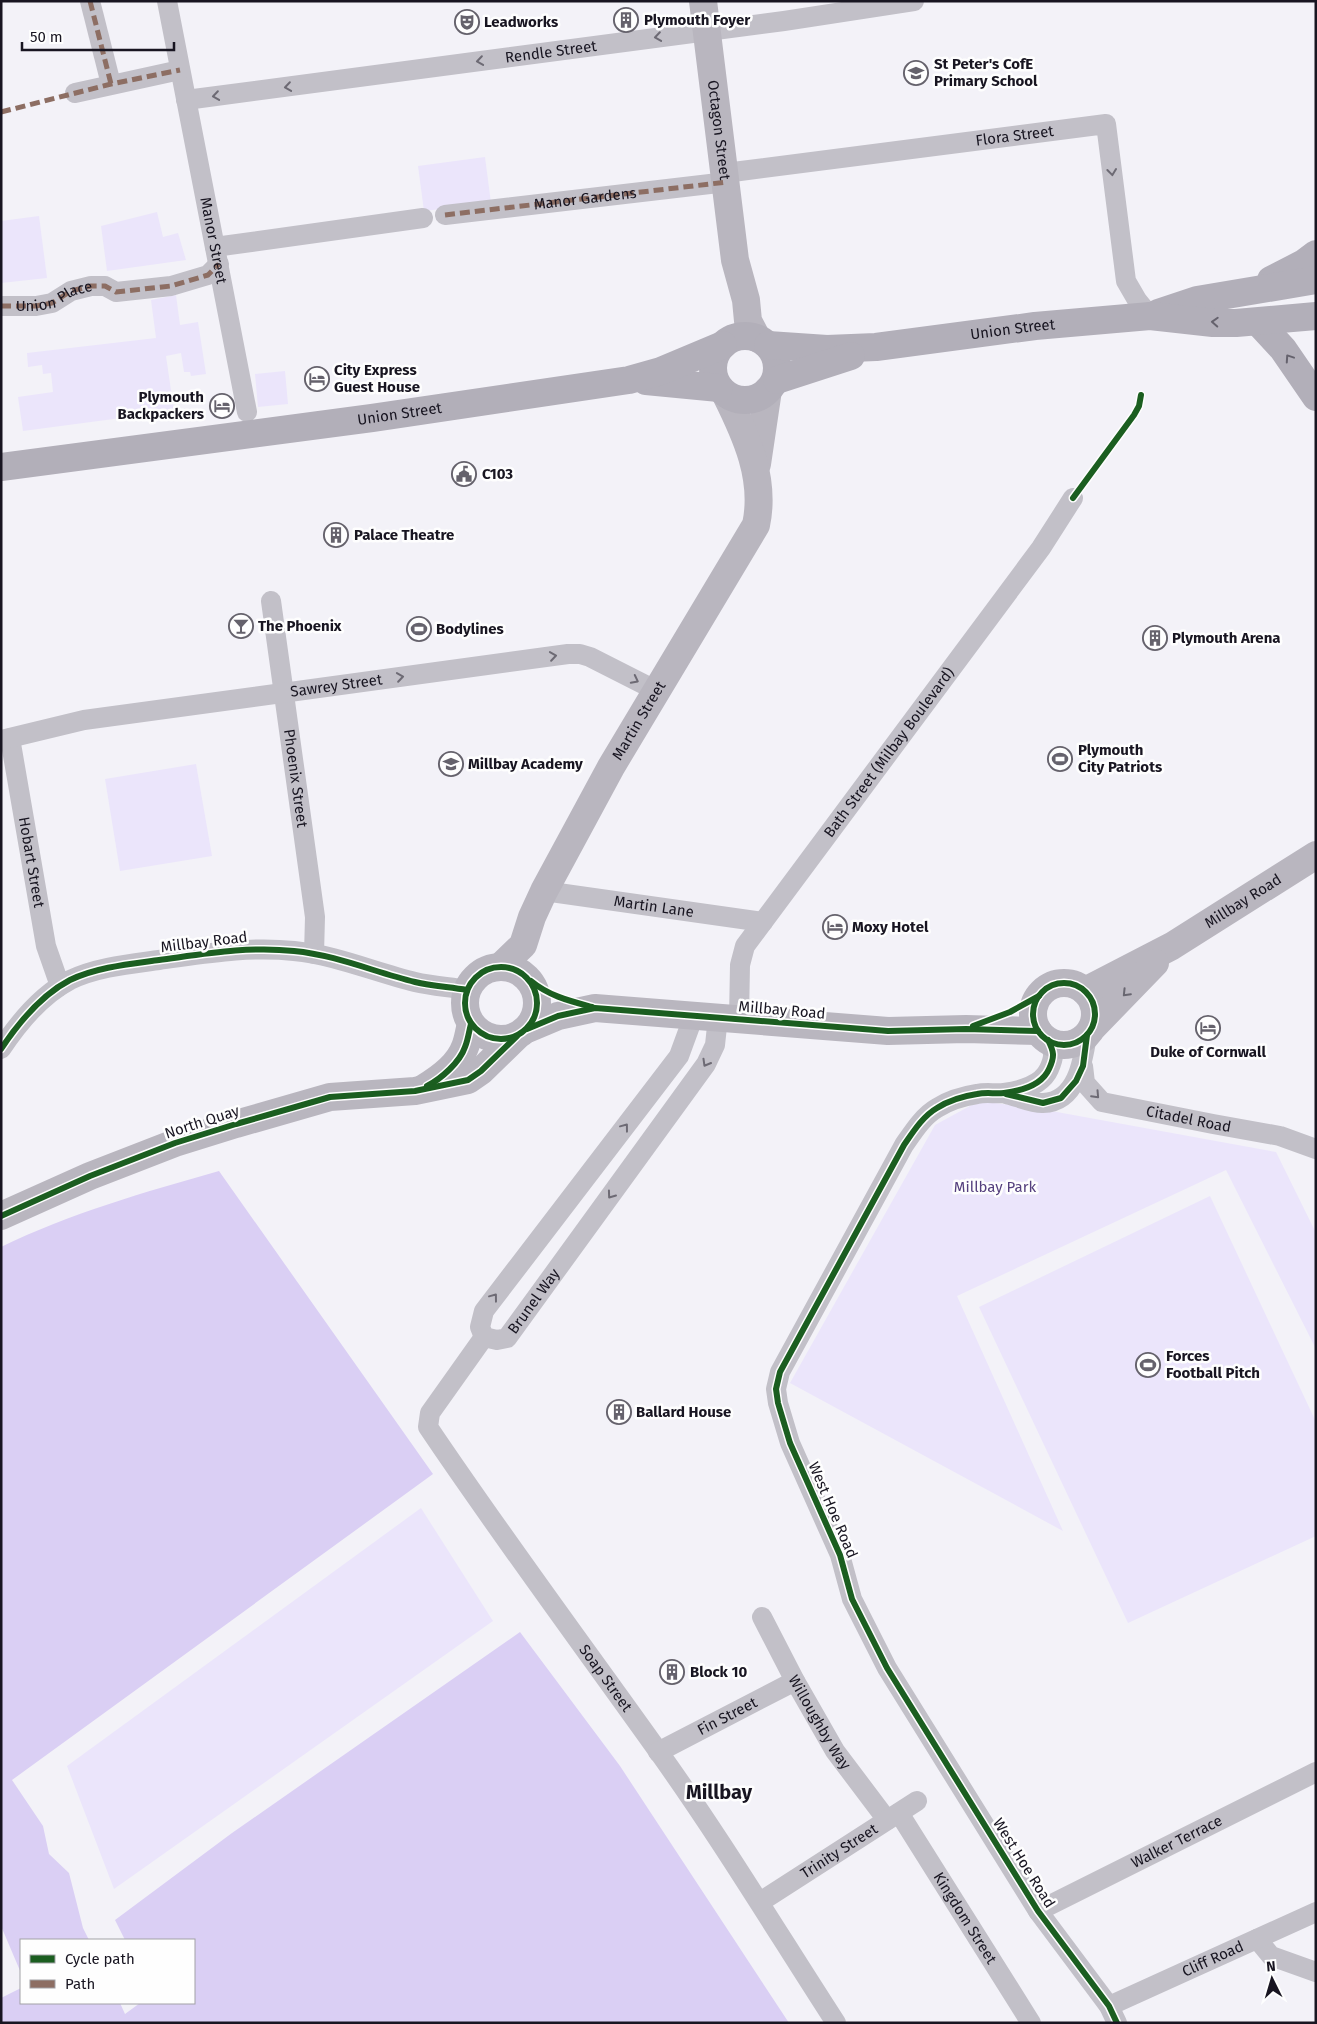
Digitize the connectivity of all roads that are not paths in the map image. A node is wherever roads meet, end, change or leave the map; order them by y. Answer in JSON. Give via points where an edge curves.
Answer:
{"nodes":[{"id":1,"x":90,"y":1,"type":"edge"},
{"id":2,"x":167,"y":1,"type":"edge"},
{"id":3,"x":703,"y":1,"type":"edge"},
{"id":4,"x":913,"y":1,"type":"edge"},
{"id":5,"x":706,"y":30,"type":"junction"},
{"id":6,"x":180,"y":70,"type":"junction"},
{"id":7,"x":111,"y":84,"type":"junction"},
{"id":8,"x":75,"y":93,"type":"dead end"},
{"id":9,"x":186,"y":100,"type":"junction"},
{"id":10,"x":726,"y":177,"type":"junction"},
{"id":11,"x":445,"y":216,"type":"dead end"},
{"id":12,"x":423,"y":218,"type":"dead end"},
{"id":13,"x":1316,"y":254,"type":"edge"},
{"id":14,"x":217,"y":255,"type":"junction"},
{"id":15,"x":735,"y":260,"type":"junction"},
{"id":16,"x":1316,"y":280,"type":"edge"},
{"id":17,"x":1237,"y":293,"type":"junction"},
{"id":18,"x":1,"y":306,"type":"edge"},
{"id":19,"x":1150,"y":316,"type":"junction"},
{"id":20,"x":1316,"y":316,"type":"edge"},
{"id":21,"x":1258,"y":322,"type":"junction"},
{"id":22,"x":762,"y":341,"type":"junction"},
{"id":23,"x":725,"y":343,"type":"junction"},
{"id":24,"x":876,"y":347,"type":"junction"},
{"id":25,"x":629,"y":380,"type":"junction"},
{"id":26,"x":772,"y":385,"type":"junction"},
{"id":27,"x":723,"y":391,"type":"junction"},
{"id":28,"x":1316,"y":397,"type":"edge"},
{"id":29,"x":247,"y":412,"type":"dead end"},
{"id":30,"x":1,"y":467,"type":"edge"},
{"id":31,"x":756,"y":470,"type":"junction"},
{"id":32,"x":1073,"y":498,"type":"dead end"},
{"id":33,"x":271,"y":601,"type":"dead end"},
{"id":34,"x":657,"y":691,"type":"junction"},
{"id":35,"x":284,"y":693,"type":"junction"},
{"id":36,"x":6,"y":739,"type":"edge"},
{"id":37,"x":1316,"y":854,"type":"edge"},
{"id":38,"x":544,"y":891,"type":"junction"},
{"id":39,"x":763,"y":922,"type":"junction"},
{"id":40,"x":1172,"y":946,"type":"junction"},
{"id":41,"x":314,"y":954,"type":"junction"},
{"id":42,"x":500,"y":966,"type":"junction"},
{"id":43,"x":529,"y":979,"type":"junction"},
{"id":44,"x":60,"y":986,"type":"junction"},
{"id":45,"x":467,"y":990,"type":"junction"},
{"id":46,"x":1085,"y":991,"type":"junction"},
{"id":47,"x":1039,"y":996,"type":"junction"},
{"id":48,"x":595,"y":1008,"type":"junction"},
{"id":49,"x":717,"y":1017,"type":"junction"},
{"id":50,"x":471,"y":1024,"type":"junction"},
{"id":51,"x":966,"y":1029,"type":"junction"},
{"id":52,"x":1090,"y":1031,"type":"junction"},
{"id":53,"x":522,"y":1032,"type":"junction"},
{"id":54,"x":1043,"y":1036,"type":"junction"},
{"id":55,"x":1,"y":1048,"type":"edge"},
{"id":56,"x":1082,"y":1066,"type":"junction"},
{"id":57,"x":421,"y":1090,"type":"junction"},
{"id":58,"x":1003,"y":1093,"type":"junction"},
{"id":59,"x":1316,"y":1149,"type":"edge"},
{"id":60,"x":1,"y":1216,"type":"edge"},
{"id":61,"x":484,"y":1337,"type":"junction"},
{"id":62,"x":762,"y":1617,"type":"dead end"},
{"id":63,"x":795,"y":1681,"type":"junction"},
{"id":64,"x":658,"y":1752,"type":"junction"},
{"id":65,"x":1316,"y":1772,"type":"edge"},
{"id":66,"x":918,"y":1801,"type":"dead end"},
{"id":67,"x":893,"y":1816,"type":"junction"},
{"id":68,"x":760,"y":1902,"type":"junction"},
{"id":69,"x":1038,"y":1911,"type":"junction"},
{"id":70,"x":1316,"y":1912,"type":"edge"},
{"id":71,"x":1257,"y":1939,"type":"junction"},
{"id":72,"x":1316,"y":1972,"type":"edge"},
{"id":73,"x":1113,"y":2014,"type":"edge"},
{"id":74,"x":836,"y":2023,"type":"edge"},
{"id":75,"x":1031,"y":2023,"type":"edge"}],
"edges":[{"from":1,"to":7,"type":"street"},
{"from":2,"to":6,"type":"street","name":"Manor Street"},
{"from":3,"to":5,"type":"street","name":"Octagon Street"},
{"from":4,"to":5,"type":"street","name":"Rendle Street"},
{"from":5,"to":9,"type":"street","name":"Rendle Street","one_way":true},
{"from":5,"to":10,"type":"street","name":"Octagon Street"},
{"from":6,"to":7,"type":"street"},
{"from":6,"to":9,"type":"street","name":"Manor Street"},
{"from":7,"to":8,"type":"street"},
{"from":9,"to":14,"type":"street","name":"Manor Street"},
{"from":10,"to":11,"type":"street","name":"Manor Gardens"},
{"from":10,"to":15,"type":"street","name":"Octagon Street"},
{"from":10,"to":19,"type":"street","name":"Flora Street","one_way":true,"via":[[1106,124],[1126,282]]},
{"from":12,"to":14,"type":"street"},
{"from":13,"to":17,"type":"main road","via":[[1257,287]]},
{"from":14,"to":18,"type":"street","name":"Union Place","via":[[208,275],[171,286],[116,292],[105,286],[91,286],[71,291],[52,303]]},
{"from":14,"to":29,"type":"street","name":"Manor Street"},
{"from":15,"to":22,"type":"street","name":"Octagon Street","via":[[748,321]]},
{"from":15,"to":23,"type":"street","name":"Octagon Street","via":[[732,323]]},
{"from":16,"to":17,"type":"main road","name":"Union Street"},
{"from":17,"to":19,"type":"main road","name":"Union Street","via":[[1197,300]]},
{"from":21,"to":19,"type":"main road","name":"Union Street","one_way":true,"via":[[1213,323]]},
{"from":19,"to":24,"type":"main road","name":"Union Street","via":[[1034,326]]},
{"from":20,"to":21,"type":"main road","name":"Union Street"},
{"from":28,"to":21,"type":"main road","one_way":true,"via":[[1283,350]]},
{"from":22,"to":23,"type":"main road","via":[[739,336]]},
{"from":22,"to":24,"type":"main road","name":"Union Street","via":[[827,349]]},
{"from":22,"to":26,"type":"main road","via":[[775,354],[778,366]]},
{"from":23,"to":25,"type":"main road","name":"Union Street","via":[[661,372]]},
{"from":23,"to":27,"type":"main road","via":[[716,354],[713,370],[715,381]]},
{"from":24,"to":26,"type":"main road","name":"Union Street"},
{"from":25,"to":27,"type":"main road","name":"Union Street"},
{"from":25,"to":30,"type":"main road","name":"Union Street"},
{"from":26,"to":27,"type":"main road","via":[[760,398],[744,401]]},
{"from":26,"to":31,"type":"street","name":"Martin Street"},
{"from":27,"to":31,"type":"street","name":"Martin Street","via":[[748,440]]},
{"from":31,"to":34,"type":"street","name":"Martin Street","via":[[760,507],[756,525]]},
{"from":32,"to":39,"type":"street","name":"Bath Street (Milbay Boulevard)","via":[[1041,548]]},
{"from":33,"to":35,"type":"street","name":"Phoenix Street"},
{"from":35,"to":34,"type":"street","name":"Sawrey Street","one_way":true,"via":[[568,654],[580,654]]},
{"from":34,"to":38,"type":"street","name":"Martin Street"},
{"from":35,"to":36,"type":"street","name":"Sawrey Street","via":[[84,720]]},
{"from":35,"to":41,"type":"street","name":"Phoenix Street","via":[[315,917]]},
{"from":36,"to":44,"type":"street","name":"Hobart Street","via":[[46,946]]},
{"from":37,"to":40,"type":"street","name":"Millbay Road"},
{"from":38,"to":39,"type":"street","name":"Martin Lane"},
{"from":38,"to":42,"type":"street","name":"Martin Street","via":[[523,945]]},
{"from":39,"to":49,"type":"street","name":"Bath Street (Milbay Boulevard)","via":[[745,946]]},
{"from":40,"to":46,"type":"street","name":"Millbay Road"},
{"from":40,"to":52,"type":"street","name":"Millbay Road","one_way":true},
{"from":41,"to":44,"type":"street","name":"Millbay Road","via":[[231,950],[120,966]]},
{"from":41,"to":45,"type":"street","name":"Millbay Road","via":[[416,982]]},
{"from":42,"to":43,"type":"street","via":[[516,970]]},
{"from":42,"to":45,"type":"street","via":[[480,973]]},
{"from":43,"to":48,"type":"street","name":"Millbay Road","via":[[557,997]]},
{"from":43,"to":53,"type":"street","via":[[538,999],[534,1020]]},
{"from":44,"to":55,"type":"street","name":"Millbay Road","via":[[35,1006]]},
{"from":45,"to":50,"type":"street","via":[[464,1002]]},
{"from":46,"to":47,"type":"street","via":[[1066,983],[1046,989]]},
{"from":46,"to":52,"type":"street","via":[[1095,1012]]},
{"from":47,"to":51,"type":"street","name":"Millbay Road","via":[[1010,1012]]},
{"from":47,"to":54,"type":"street","via":[[1033,1016]]},
{"from":48,"to":49,"type":"street","name":"Millbay Road"},
{"from":48,"to":53,"type":"street","name":"Millbay Road","via":[[558,1016]]},
{"from":49,"to":51,"type":"street","name":"Millbay Road","via":[[888,1031]]},
{"from":61,"to":49,"type":"street","one_way":true,"via":[[480,1327],[484,1311],[679,1056]]},
{"from":49,"to":61,"type":"street","name":"Brunel Way","one_way":true,"via":[[715,1045],[706,1064],[513,1330],[507,1338]]},
{"from":50,"to":53,"type":"street","via":[[488,1037],[503,1039]]},
{"from":50,"to":57,"type":"street","name":"North Quay","via":[[460,1056],[444,1075]]},
{"from":51,"to":54,"type":"street","name":"Millbay Road"},
{"from":52,"to":54,"type":"street","via":[[1070,1045],[1058,1045]]},
{"from":52,"to":56,"type":"street","name":"West Hoe Road"},
{"from":53,"to":57,"type":"street","name":"North Quay","via":[[468,1080]]},
{"from":54,"to":58,"type":"street","name":"West Hoe Road","via":[[1054,1050],[1046,1076],[1031,1086]]},
{"from":56,"to":58,"type":"street","name":"West Hoe Road","via":[[1076,1081],[1061,1098],[1043,1104]]},
{"from":56,"to":59,"type":"street","name":"Citadel Road","one_way":true,"via":[[1085,1084],[1102,1102],[1280,1136]]},
{"from":57,"to":60,"type":"street","name":"North Quay","via":[[330,1098],[236,1124],[175,1143],[90,1176]]},
{"from":58,"to":69,"type":"street","name":"West Hoe Road","via":[[978,1094],[952,1101],[936,1108],[921,1122],[904,1145],[814,1306],[780,1372],[776,1389],[790,1443],[840,1555],[852,1599],[887,1668]]},
{"from":61,"to":64,"type":"street","name":"Soap Street","via":[[430,1413],[428,1427]]},
{"from":62,"to":63,"type":"street","name":"Willoughby Way"},
{"from":63,"to":64,"type":"street","name":"Fin Street"},
{"from":63,"to":67,"type":"street","name":"Willoughby Way","via":[[835,1750]]},
{"from":64,"to":68,"type":"street","name":"Soap Street"},
{"from":65,"to":69,"type":"street","name":"Walker Terrace"},
{"from":66,"to":67,"type":"street","name":"Trinity Street"},
{"from":67,"to":68,"type":"street","name":"Trinity Street"},
{"from":67,"to":75,"type":"street","name":"Kingdom Street"},
{"from":68,"to":74,"type":"street","name":"Soap Street"},
{"from":69,"to":73,"type":"street","name":"West Hoe Road"},
{"from":70,"to":71,"type":"street","name":"Cliff Road"},
{"from":71,"to":72,"type":"street","via":[[1271,1956]]},
{"from":71,"to":73,"type":"street","name":"Cliff Road"}]}
